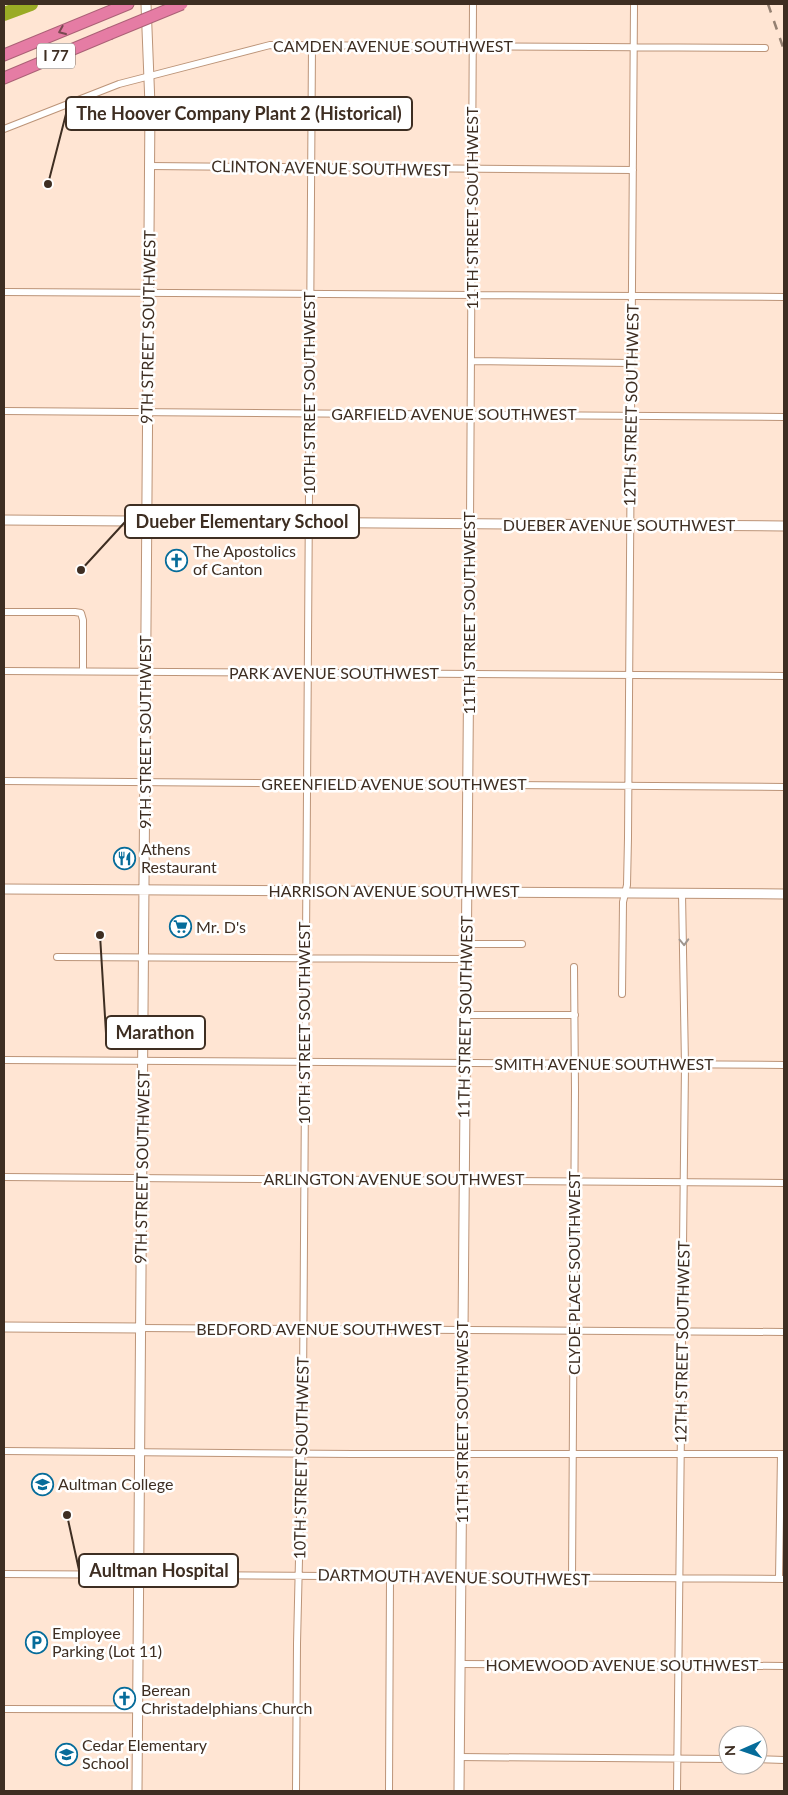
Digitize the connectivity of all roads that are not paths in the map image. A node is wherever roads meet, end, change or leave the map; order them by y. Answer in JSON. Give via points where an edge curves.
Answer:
{"nodes":[{"id":1,"x":128,"y":4,"type":"edge"},
{"id":2,"x":146,"y":4,"type":"edge"},
{"id":3,"x":182,"y":4,"type":"edge"},
{"id":4,"x":473,"y":4,"type":"edge"},
{"id":5,"x":634,"y":6,"type":"dead end"},
{"id":6,"x":312,"y":45,"type":"junction"},
{"id":7,"x":473,"y":46,"type":"junction"},
{"id":8,"x":634,"y":47,"type":"junction"},
{"id":9,"x":765,"y":48,"type":"dead end"},
{"id":10,"x":4,"y":55,"type":"edge"},
{"id":11,"x":149,"y":76,"type":"junction"},
{"id":12,"x":4,"y":78,"type":"edge"},
{"id":13,"x":4,"y":129,"type":"edge"},
{"id":14,"x":149,"y":166,"type":"junction"},
{"id":15,"x":311,"y":169,"type":"junction"},
{"id":16,"x":472,"y":170,"type":"junction"},
{"id":17,"x":633,"y":170,"type":"junction"},
{"id":18,"x":4,"y":292,"type":"edge"},
{"id":19,"x":148,"y":292,"type":"junction"},
{"id":20,"x":310,"y":293,"type":"junction"},
{"id":21,"x":472,"y":294,"type":"junction"},
{"id":22,"x":632,"y":296,"type":"junction"},
{"id":23,"x":784,"y":297,"type":"edge"},
{"id":24,"x":471,"y":361,"type":"junction"},
{"id":25,"x":631,"y":363,"type":"junction"},
{"id":26,"x":4,"y":411,"type":"edge"},
{"id":27,"x":147,"y":411,"type":"junction"},
{"id":28,"x":309,"y":413,"type":"junction"},
{"id":29,"x":471,"y":414,"type":"junction"},
{"id":30,"x":631,"y":416,"type":"junction"},
{"id":31,"x":784,"y":417,"type":"edge"},
{"id":32,"x":4,"y":520,"type":"edge"},
{"id":33,"x":146,"y":521,"type":"junction"},
{"id":34,"x":308,"y":522,"type":"junction"},
{"id":35,"x":470,"y":524,"type":"junction"},
{"id":36,"x":630,"y":525,"type":"junction"},
{"id":37,"x":784,"y":526,"type":"edge"},
{"id":38,"x":4,"y":612,"type":"edge"},
{"id":39,"x":4,"y":670,"type":"edge"},
{"id":40,"x":83,"y":671,"type":"junction"},
{"id":41,"x":145,"y":672,"type":"junction"},
{"id":42,"x":307,"y":673,"type":"junction"},
{"id":43,"x":468,"y":674,"type":"junction"},
{"id":44,"x":629,"y":675,"type":"junction"},
{"id":45,"x":784,"y":676,"type":"edge"},
{"id":46,"x":4,"y":781,"type":"edge"},
{"id":47,"x":145,"y":782,"type":"junction"},
{"id":48,"x":306,"y":784,"type":"junction"},
{"id":49,"x":468,"y":784,"type":"junction"},
{"id":50,"x":628,"y":786,"type":"junction"},
{"id":51,"x":784,"y":787,"type":"edge"},
{"id":52,"x":4,"y":889,"type":"edge"},
{"id":53,"x":144,"y":890,"type":"junction"},
{"id":54,"x":305,"y":891,"type":"junction"},
{"id":55,"x":467,"y":892,"type":"junction"},
{"id":56,"x":625,"y":893,"type":"junction"},
{"id":57,"x":682,"y":893,"type":"junction"},
{"id":58,"x":784,"y":894,"type":"edge"},
{"id":59,"x":466,"y":944,"type":"junction"},
{"id":60,"x":522,"y":944,"type":"dead end"},
{"id":61,"x":57,"y":957,"type":"dead end"},
{"id":62,"x":144,"y":958,"type":"junction"},
{"id":63,"x":305,"y":958,"type":"junction"},
{"id":64,"x":465,"y":960,"type":"junction"},
{"id":65,"x":574,"y":967,"type":"dead end"},
{"id":66,"x":622,"y":994,"type":"dead end"},
{"id":67,"x":464,"y":1015,"type":"junction"},
{"id":68,"x":575,"y":1015,"type":"junction"},
{"id":69,"x":4,"y":1060,"type":"edge"},
{"id":70,"x":143,"y":1060,"type":"junction"},
{"id":71,"x":304,"y":1062,"type":"junction"},
{"id":72,"x":464,"y":1063,"type":"junction"},
{"id":73,"x":575,"y":1064,"type":"junction"},
{"id":74,"x":685,"y":1065,"type":"junction"},
{"id":75,"x":784,"y":1065,"type":"edge"},
{"id":76,"x":4,"y":1177,"type":"edge"},
{"id":77,"x":142,"y":1178,"type":"junction"},
{"id":78,"x":303,"y":1179,"type":"junction"},
{"id":79,"x":463,"y":1180,"type":"junction"},
{"id":80,"x":575,"y":1181,"type":"junction"},
{"id":81,"x":684,"y":1182,"type":"junction"},
{"id":82,"x":784,"y":1182,"type":"edge"},
{"id":83,"x":4,"y":1327,"type":"edge"},
{"id":84,"x":140,"y":1328,"type":"junction"},
{"id":85,"x":303,"y":1329,"type":"junction"},
{"id":86,"x":462,"y":1330,"type":"junction"},
{"id":87,"x":574,"y":1330,"type":"junction"},
{"id":88,"x":682,"y":1331,"type":"junction"},
{"id":89,"x":784,"y":1332,"type":"edge"},
{"id":90,"x":4,"y":1451,"type":"edge"},
{"id":91,"x":140,"y":1451,"type":"junction"},
{"id":92,"x":301,"y":1453,"type":"junction"},
{"id":93,"x":462,"y":1454,"type":"junction"},
{"id":94,"x":572,"y":1454,"type":"junction"},
{"id":95,"x":680,"y":1454,"type":"junction"},
{"id":96,"x":783,"y":1454,"type":"edge"},
{"id":97,"x":4,"y":1574,"type":"edge"},
{"id":98,"x":139,"y":1575,"type":"junction"},
{"id":99,"x":299,"y":1576,"type":"junction"},
{"id":100,"x":390,"y":1577,"type":"junction"},
{"id":101,"x":461,"y":1578,"type":"junction"},
{"id":102,"x":679,"y":1578,"type":"junction"},
{"id":103,"x":572,"y":1579,"type":"junction"},
{"id":104,"x":782,"y":1579,"type":"edge"},
{"id":105,"x":460,"y":1664,"type":"junction"},
{"id":106,"x":678,"y":1665,"type":"junction"},
{"id":107,"x":784,"y":1666,"type":"edge"},
{"id":108,"x":4,"y":1708,"type":"edge"},
{"id":109,"x":138,"y":1710,"type":"junction"},
{"id":110,"x":297,"y":1710,"type":"junction"},
{"id":111,"x":459,"y":1758,"type":"junction"},
{"id":112,"x":677,"y":1759,"type":"junction"},
{"id":113,"x":718,"y":1759,"type":"edge"},
{"id":114,"x":768,"y":1759,"type":"edge"},
{"id":115,"x":784,"y":1760,"type":"edge"},
{"id":116,"x":137,"y":1791,"type":"edge"},
{"id":117,"x":296,"y":1791,"type":"edge"},
{"id":118,"x":389,"y":1791,"type":"edge"},
{"id":119,"x":459,"y":1791,"type":"edge"},
{"id":120,"x":677,"y":1791,"type":"edge"}],
"edges":[{"from":1,"to":10,"type":"highway","number":"I 77","one_way":true},
{"from":2,"to":11,"type":"street","name":"9TH STREET SOUTHWEST"},
{"from":3,"to":12,"type":"highway","number":"I 77","bridge":true},
{"from":4,"to":7,"type":"street","name":"11TH STREET SOUTHWEST"},
{"from":5,"to":8,"type":"street","name":"12TH STREET SOUTHWEST"},
{"from":6,"to":7,"type":"street","name":"CAMDEN AVENUE SOUTHWEST"},
{"from":6,"to":11,"type":"street","name":"CAMDEN AVENUE SOUTHWEST","via":[[270,45]]},
{"from":6,"to":15,"type":"street","name":"10TH STREET SOUTHWEST"},
{"from":7,"to":8,"type":"street","name":"CAMDEN AVENUE SOUTHWEST"},
{"from":7,"to":16,"type":"street","name":"11TH STREET SOUTHWEST"},
{"from":8,"to":9,"type":"street","name":"CAMDEN AVENUE SOUTHWEST"},
{"from":8,"to":17,"type":"street","name":"12TH STREET SOUTHWEST"},
{"from":11,"to":13,"type":"street","name":"CAMDEN AVENUE SOUTHWEST","via":[[119,84]]},
{"from":11,"to":14,"type":"street","name":"9TH STREET SOUTHWEST"},
{"from":14,"to":15,"type":"street","name":"CLINTON AVENUE SOUTHWEST"},
{"from":14,"to":19,"type":"street","name":"9TH STREET SOUTHWEST"},
{"from":15,"to":16,"type":"street","name":"CLINTON AVENUE SOUTHWEST"},
{"from":15,"to":20,"type":"street","name":"10TH STREET SOUTHWEST"},
{"from":16,"to":17,"type":"street","name":"CLINTON AVENUE SOUTHWEST"},
{"from":16,"to":21,"type":"street","name":"11TH STREET SOUTHWEST"},
{"from":17,"to":22,"type":"street","name":"12TH STREET SOUTHWEST"},
{"from":18,"to":19,"type":"street"},
{"from":19,"to":20,"type":"street"},
{"from":19,"to":27,"type":"street","name":"9TH STREET SOUTHWEST"},
{"from":20,"to":21,"type":"street"},
{"from":20,"to":28,"type":"street","name":"10TH STREET SOUTHWEST"},
{"from":21,"to":22,"type":"street"},
{"from":21,"to":24,"type":"street","name":"11TH STREET SOUTHWEST"},
{"from":22,"to":23,"type":"street"},
{"from":22,"to":25,"type":"street","name":"12TH STREET SOUTHWEST"},
{"from":24,"to":25,"type":"street"},
{"from":24,"to":29,"type":"street","name":"11TH STREET SOUTHWEST"},
{"from":25,"to":30,"type":"street","name":"12TH STREET SOUTHWEST"},
{"from":26,"to":27,"type":"street","name":"GARFIELD AVENUE SOUTHWEST"},
{"from":27,"to":28,"type":"street","name":"GARFIELD AVENUE SOUTHWEST"},
{"from":27,"to":33,"type":"street","name":"9TH STREET SOUTHWEST"},
{"from":28,"to":29,"type":"street","name":"GARFIELD AVENUE SOUTHWEST"},
{"from":28,"to":34,"type":"street","name":"10TH STREET SOUTHWEST"},
{"from":29,"to":30,"type":"street","name":"GARFIELD AVENUE SOUTHWEST"},
{"from":29,"to":35,"type":"street","name":"11TH STREET SOUTHWEST"},
{"from":30,"to":31,"type":"street","name":"GARFIELD AVENUE SOUTHWEST"},
{"from":30,"to":36,"type":"street","name":"12TH STREET SOUTHWEST"},
{"from":32,"to":33,"type":"street","name":"DUEBER AVENUE SOUTHWEST"},
{"from":33,"to":34,"type":"street","name":"DUEBER AVENUE SOUTHWEST"},
{"from":33,"to":41,"type":"street","name":"9TH STREET SOUTHWEST"},
{"from":34,"to":35,"type":"street","name":"DUEBER AVENUE SOUTHWEST"},
{"from":34,"to":42,"type":"street","name":"10TH STREET SOUTHWEST"},
{"from":35,"to":36,"type":"street","name":"DUEBER AVENUE SOUTHWEST"},
{"from":35,"to":43,"type":"street","name":"11TH STREET SOUTHWEST"},
{"from":36,"to":37,"type":"street","name":"DUEBER AVENUE SOUTHWEST"},
{"from":36,"to":44,"type":"street","name":"12TH STREET SOUTHWEST"},
{"from":38,"to":40,"type":"street","via":[[81,613]]},
{"from":39,"to":40,"type":"street","name":"PARK AVENUE SOUTHWEST"},
{"from":40,"to":41,"type":"street","name":"PARK AVENUE SOUTHWEST"},
{"from":41,"to":42,"type":"street","name":"PARK AVENUE SOUTHWEST"},
{"from":41,"to":47,"type":"street","name":"9TH STREET SOUTHWEST"},
{"from":42,"to":43,"type":"street","name":"PARK AVENUE SOUTHWEST"},
{"from":42,"to":48,"type":"street","name":"10TH STREET SOUTHWEST"},
{"from":43,"to":44,"type":"street","name":"PARK AVENUE SOUTHWEST"},
{"from":43,"to":49,"type":"street","name":"11TH STREET SOUTHWEST"},
{"from":44,"to":45,"type":"street","name":"PARK AVENUE SOUTHWEST"},
{"from":44,"to":50,"type":"street","name":"12TH STREET SOUTHWEST"},
{"from":46,"to":47,"type":"street","name":"GREENFIELD AVENUE SOUTHWEST"},
{"from":47,"to":48,"type":"street","name":"GREENFIELD AVENUE SOUTHWEST"},
{"from":47,"to":53,"type":"street","name":"9TH STREET SOUTHWEST"},
{"from":48,"to":49,"type":"street","name":"GREENFIELD AVENUE SOUTHWEST"},
{"from":48,"to":54,"type":"street","name":"10TH STREET SOUTHWEST"},
{"from":49,"to":50,"type":"street","name":"GREENFIELD AVENUE SOUTHWEST"},
{"from":49,"to":55,"type":"street","name":"11TH STREET SOUTHWEST"},
{"from":50,"to":51,"type":"street","name":"GREENFIELD AVENUE SOUTHWEST"},
{"from":50,"to":56,"type":"street","name":"12TH STREET SOUTHWEST"},
{"from":52,"to":53,"type":"street","name":"HARRISON AVENUE SOUTHWEST"},
{"from":53,"to":54,"type":"street","name":"HARRISON AVENUE SOUTHWEST"},
{"from":53,"to":62,"type":"street","name":"9TH STREET SOUTHWEST"},
{"from":54,"to":55,"type":"street","name":"HARRISON AVENUE SOUTHWEST"},
{"from":54,"to":63,"type":"street","name":"10TH STREET SOUTHWEST"},
{"from":55,"to":56,"type":"street","name":"HARRISON AVENUE SOUTHWEST"},
{"from":55,"to":59,"type":"street","name":"11TH STREET SOUTHWEST"},
{"from":56,"to":57,"type":"street","name":"HARRISON AVENUE SOUTHWEST"},
{"from":56,"to":66,"type":"street","name":"12TH STREET SOUTHWEST"},
{"from":57,"to":58,"type":"street","name":"HARRISON AVENUE SOUTHWEST"},
{"from":57,"to":74,"type":"street","name":"12TH STREET SOUTHWEST","one_way":true},
{"from":59,"to":60,"type":"street"},
{"from":59,"to":64,"type":"street","name":"11TH STREET SOUTHWEST"},
{"from":61,"to":62,"type":"street"},
{"from":62,"to":63,"type":"street"},
{"from":62,"to":70,"type":"street","name":"9TH STREET SOUTHWEST"},
{"from":63,"to":64,"type":"street"},
{"from":63,"to":71,"type":"street","name":"10TH STREET SOUTHWEST"},
{"from":64,"to":67,"type":"street","name":"11TH STREET SOUTHWEST"},
{"from":65,"to":68,"type":"street","name":"CLYDE PLACE SOUTHWEST"},
{"from":67,"to":68,"type":"street"},
{"from":67,"to":72,"type":"street","name":"11TH STREET SOUTHWEST"},
{"from":68,"to":73,"type":"street","name":"CLYDE PLACE SOUTHWEST"},
{"from":69,"to":70,"type":"street","name":"SMITH AVENUE SOUTHWEST"},
{"from":70,"to":71,"type":"street","name":"SMITH AVENUE SOUTHWEST"},
{"from":70,"to":77,"type":"street","name":"9TH STREET SOUTHWEST"},
{"from":71,"to":72,"type":"street","name":"SMITH AVENUE SOUTHWEST"},
{"from":71,"to":78,"type":"street","name":"10TH STREET SOUTHWEST"},
{"from":72,"to":73,"type":"street","name":"SMITH AVENUE SOUTHWEST"},
{"from":72,"to":79,"type":"street","name":"11TH STREET SOUTHWEST"},
{"from":73,"to":74,"type":"street","name":"SMITH AVENUE SOUTHWEST"},
{"from":73,"to":80,"type":"street","name":"CLYDE PLACE SOUTHWEST"},
{"from":74,"to":75,"type":"street","name":"SMITH AVENUE SOUTHWEST"},
{"from":74,"to":81,"type":"street","name":"12TH STREET SOUTHWEST"},
{"from":76,"to":77,"type":"street","name":"ARLINGTON AVENUE SOUTHWEST"},
{"from":77,"to":78,"type":"street","name":"ARLINGTON AVENUE SOUTHWEST"},
{"from":77,"to":84,"type":"street","name":"9TH STREET SOUTHWEST"},
{"from":78,"to":79,"type":"street","name":"ARLINGTON AVENUE SOUTHWEST"},
{"from":78,"to":85,"type":"street","name":"10TH STREET SOUTHWEST"},
{"from":79,"to":80,"type":"street","name":"ARLINGTON AVENUE SOUTHWEST"},
{"from":79,"to":86,"type":"street","name":"11TH STREET SOUTHWEST"},
{"from":80,"to":81,"type":"street","name":"ARLINGTON AVENUE SOUTHWEST"},
{"from":80,"to":87,"type":"street","name":"CLYDE PLACE SOUTHWEST"},
{"from":81,"to":82,"type":"street","name":"ARLINGTON AVENUE SOUTHWEST"},
{"from":81,"to":88,"type":"street","name":"12TH STREET SOUTHWEST"},
{"from":83,"to":84,"type":"street","name":"BEDFORD AVENUE SOUTHWEST"},
{"from":84,"to":85,"type":"street","name":"BEDFORD AVENUE SOUTHWEST"},
{"from":84,"to":91,"type":"street","name":"9TH STREET SOUTHWEST"},
{"from":85,"to":86,"type":"street","name":"BEDFORD AVENUE SOUTHWEST"},
{"from":85,"to":92,"type":"street","name":"10TH STREET SOUTHWEST"},
{"from":86,"to":87,"type":"street","name":"BEDFORD AVENUE SOUTHWEST"},
{"from":86,"to":93,"type":"street","name":"11TH STREET SOUTHWEST"},
{"from":87,"to":88,"type":"street","name":"BEDFORD AVENUE SOUTHWEST"},
{"from":87,"to":94,"type":"street","name":"CLYDE PLACE SOUTHWEST"},
{"from":88,"to":89,"type":"street","name":"BEDFORD AVENUE SOUTHWEST"},
{"from":88,"to":95,"type":"street","name":"12TH STREET SOUTHWEST"},
{"from":90,"to":91,"type":"street"},
{"from":91,"to":92,"type":"street"},
{"from":91,"to":98,"type":"street","name":"9TH STREET SOUTHWEST"},
{"from":92,"to":93,"type":"street"},
{"from":92,"to":99,"type":"street","name":"10TH STREET SOUTHWEST"},
{"from":93,"to":94,"type":"street"},
{"from":93,"to":101,"type":"street","name":"11TH STREET SOUTHWEST"},
{"from":94,"to":95,"type":"street"},
{"from":94,"to":103,"type":"street","name":"CLYDE PLACE SOUTHWEST"},
{"from":95,"to":96,"type":"street"},
{"from":95,"to":102,"type":"street","name":"12TH STREET SOUTHWEST"},
{"from":96,"to":104,"type":"street"},
{"from":97,"to":98,"type":"street","name":"DARTMOUTH AVENUE SOUTHWEST"},
{"from":98,"to":99,"type":"street","name":"DARTMOUTH AVENUE SOUTHWEST"},
{"from":98,"to":109,"type":"street","name":"9TH STREET SOUTHWEST"},
{"from":99,"to":100,"type":"street","name":"DARTMOUTH AVENUE SOUTHWEST"},
{"from":99,"to":110,"type":"street","name":"10TH STREET SOUTHWEST"},
{"from":100,"to":101,"type":"street","name":"DARTMOUTH AVENUE SOUTHWEST"},
{"from":100,"to":118,"type":"street"},
{"from":101,"to":103,"type":"street","name":"DARTMOUTH AVENUE SOUTHWEST"},
{"from":101,"to":105,"type":"street","name":"11TH STREET SOUTHWEST"},
{"from":102,"to":103,"type":"street","name":"DARTMOUTH AVENUE SOUTHWEST"},
{"from":102,"to":104,"type":"street","name":"DARTMOUTH AVENUE SOUTHWEST"},
{"from":102,"to":106,"type":"street","name":"12TH STREET SOUTHWEST"},
{"from":105,"to":106,"type":"street","name":"HOMEWOOD AVENUE SOUTHWEST"},
{"from":105,"to":111,"type":"street","name":"11TH STREET SOUTHWEST"},
{"from":106,"to":107,"type":"street","name":"HOMEWOOD AVENUE SOUTHWEST"},
{"from":106,"to":112,"type":"street","name":"12TH STREET SOUTHWEST"},
{"from":108,"to":109,"type":"street"},
{"from":109,"to":110,"type":"street"},
{"from":109,"to":116,"type":"street","name":"9TH STREET SOUTHWEST"},
{"from":110,"to":117,"type":"street","name":"10TH STREET SOUTHWEST"},
{"from":111,"to":112,"type":"street"},
{"from":111,"to":119,"type":"street","name":"11TH STREET SOUTHWEST"},
{"from":112,"to":113,"type":"street"},
{"from":112,"to":120,"type":"street","name":"12TH STREET SOUTHWEST"},
{"from":114,"to":115,"type":"street"}]}
